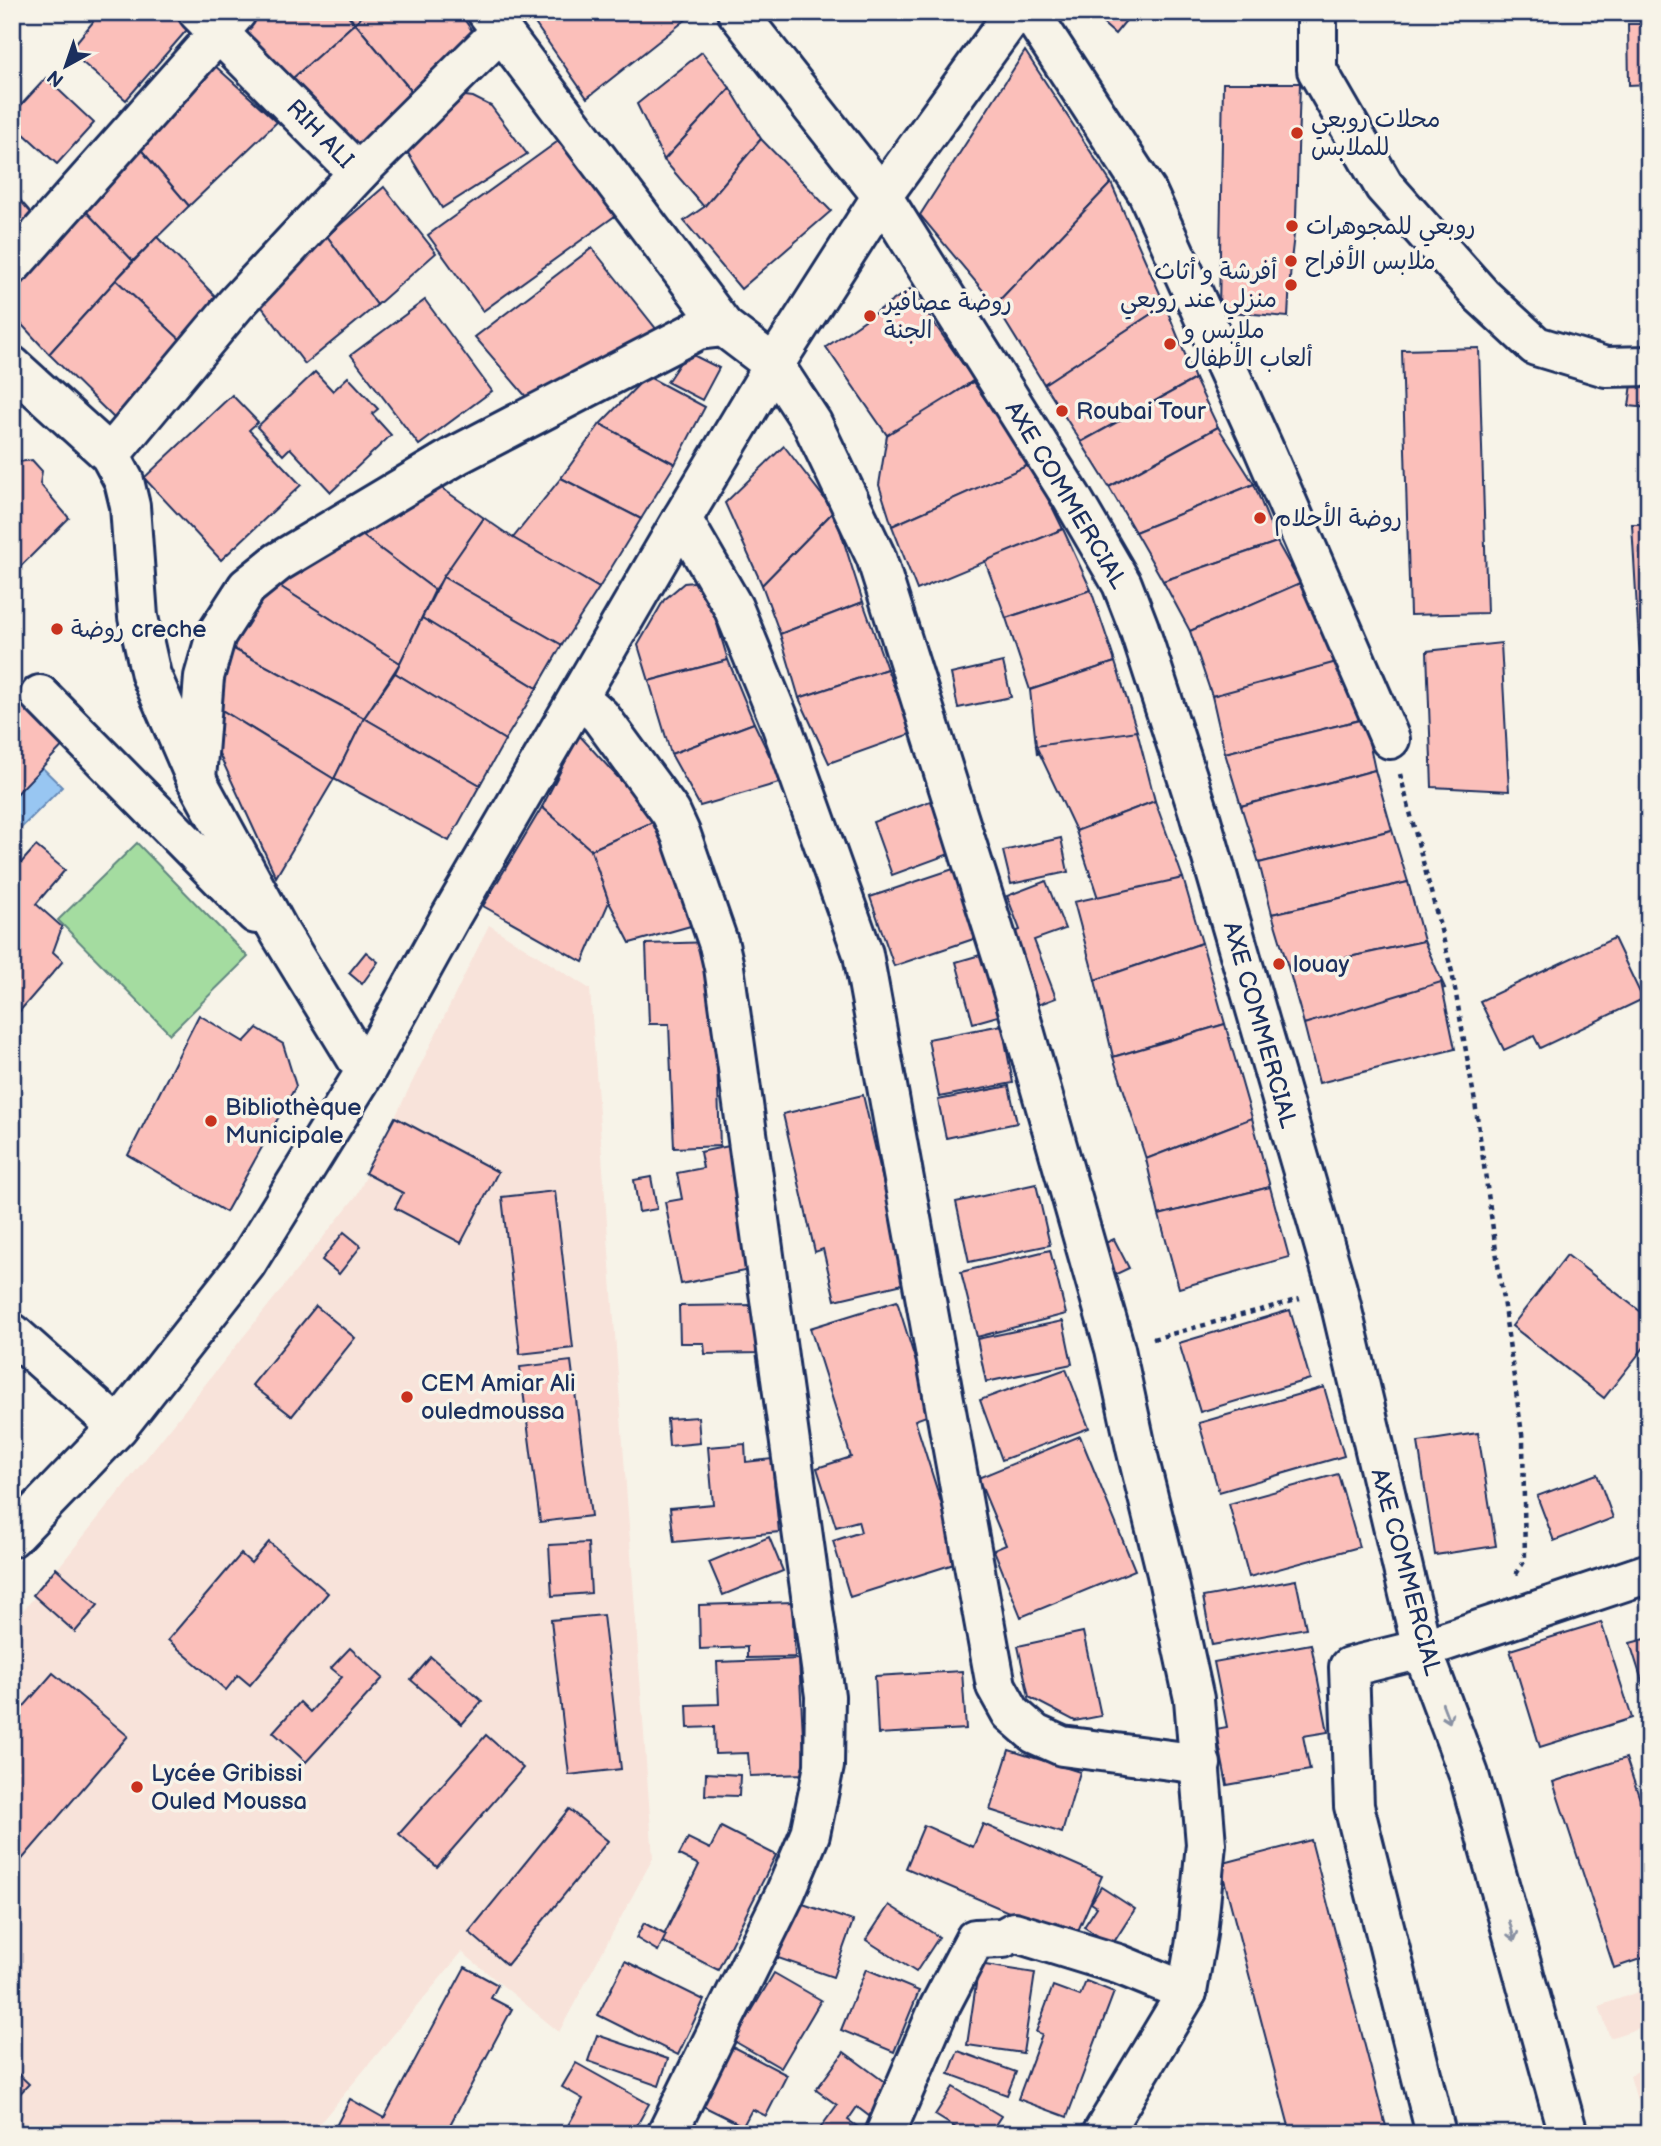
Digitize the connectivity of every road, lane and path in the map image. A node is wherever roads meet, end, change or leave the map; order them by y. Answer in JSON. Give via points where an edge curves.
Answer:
{"nodes":[{"id":1,"x":737,"y":12,"type":"edge"},
{"id":2,"x":1015,"y":12,"type":"edge"},
{"id":3,"x":1030,"y":12,"type":"edge"},
{"id":4,"x":1317,"y":12,"type":"edge"},
{"id":5,"x":218,"y":18,"type":"edge"},
{"id":6,"x":494,"y":22,"type":"edge"},
{"id":7,"x":363,"y":168,"type":"junction"},
{"id":8,"x":882,"y":197,"type":"junction"},
{"id":9,"x":12,"y":265,"type":"edge"},
{"id":10,"x":724,"y":327,"type":"junction"},
{"id":11,"x":774,"y":365,"type":"junction"},
{"id":12,"x":12,"y":366,"type":"edge"},
{"id":13,"x":1649,"y":366,"type":"edge"},
{"id":14,"x":110,"y":455,"type":"junction"},
{"id":15,"x":682,"y":519,"type":"junction"},
{"id":16,"x":40,"y":695,"type":"dead end"},
{"id":17,"x":579,"y":696,"type":"junction"},
{"id":18,"x":1390,"y":738,"type":"joint"},
{"id":19,"x":196,"y":779,"type":"junction"},
{"id":20,"x":280,"y":933,"type":"junction"},
{"id":21,"x":365,"y":1072,"type":"junction"},
{"id":22,"x":1337,"y":1289,"type":"junction"},
{"id":23,"x":12,"y":1333,"type":"edge"},
{"id":24,"x":1115,"y":1349,"type":"junction"},
{"id":25,"x":118,"y":1427,"type":"junction"},
{"id":26,"x":12,"y":1537,"type":"edge"},
{"id":27,"x":1649,"y":1573,"type":"edge"},
{"id":28,"x":1484,"y":1628,"type":"junction"},
{"id":29,"x":1422,"y":1649,"type":"junction"},
{"id":30,"x":1201,"y":1765,"type":"junction"},
{"id":31,"x":1187,"y":1992,"type":"junction"},
{"id":32,"x":667,"y":2134,"type":"edge"},
{"id":33,"x":885,"y":2134,"type":"edge"},
{"id":34,"x":1102,"y":2134,"type":"edge"},
{"id":35,"x":1436,"y":2134,"type":"edge"},
{"id":36,"x":1568,"y":2134,"type":"edge"}],
"edges":[{"from":1,"to":8,"type":"street","name":"AXE COMMERCIAL"},
{"from":2,"to":8,"type":"street"},
{"from":3,"to":18,"type":"street","via":[[1147,192]]},
{"from":4,"to":13,"type":"street","via":[[1317,70],[1384,186],[1482,296],[1536,346],[1606,367]]},
{"from":5,"to":7,"type":"street","name":"RIH ALI","via":[[358,173]]},
{"from":5,"to":9,"type":"street"},
{"from":6,"to":7,"type":"street","name":"RIH ALI"},
{"from":6,"to":10,"type":"street"},
{"from":7,"to":14,"type":"street","via":[[236,305]]},
{"from":8,"to":11,"type":"street"},
{"from":8,"to":22,"type":"street","name":"AXE COMMERCIAL","via":[[1122,584],[1199,813]]},
{"from":10,"to":11,"type":"street"},
{"from":10,"to":19,"type":"street","via":[[698,330],[457,455],[278,562],[247,587],[216,635],[204,677]]},
{"from":11,"to":15,"type":"street"},
{"from":11,"to":24,"type":"street","via":[[812,423],[876,557],[1012,988]]},
{"from":12,"to":14,"type":"street"},
{"from":14,"to":19,"type":"street","via":[[124,481],[130,506],[138,617],[151,675]]},
{"from":15,"to":17,"type":"street"},
{"from":15,"to":30,"type":"street","via":[[738,619],[781,724],[863,954],[996,1686],[1011,1713],[1034,1734],[1062,1746]]},
{"from":16,"to":20,"type":"street","via":[[249,908]]},
{"from":17,"to":21,"type":"street"},
{"from":17,"to":32,"type":"street","via":[[600,716],[671,813],[719,945],[825,1696],[824,1766],[810,1834]]},
{"from":18,"to":28,"type":"path","via":[[1454,985],[1523,1441],[1525,1560]]},
{"from":19,"to":20,"type":"street"},
{"from":20,"to":21,"type":"street"},
{"from":21,"to":25,"type":"street","via":[[246,1264]]},
{"from":22,"to":24,"type":"path"},
{"from":22,"to":29,"type":"street","name":"AXE COMMERCIAL"},
{"from":23,"to":25,"type":"street"},
{"from":24,"to":30,"type":"street","via":[[1194,1699]]},
{"from":25,"to":26,"type":"street"},
{"from":27,"to":28,"type":"street"},
{"from":28,"to":29,"type":"street"},
{"from":29,"to":35,"type":"street","via":[[1349,1667],[1354,1806]]},
{"from":29,"to":36,"type":"street","name":"AXE COMMERCIAL","one_way":true,"via":[[1469,1775]]},
{"from":30,"to":31,"type":"street","via":[[1206,1844]]},
{"from":31,"to":33,"type":"street","via":[[1118,1964],[1014,1932],[1003,1938],[975,1939],[939,2008]]},
{"from":31,"to":34,"type":"street"}]}
